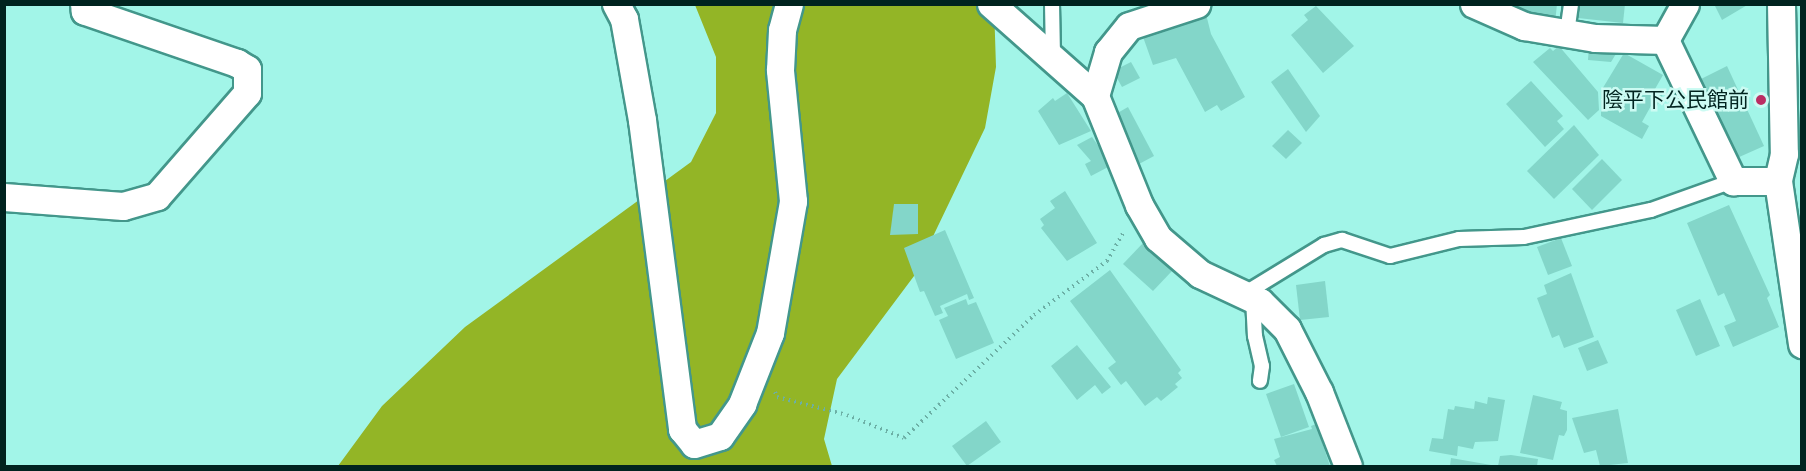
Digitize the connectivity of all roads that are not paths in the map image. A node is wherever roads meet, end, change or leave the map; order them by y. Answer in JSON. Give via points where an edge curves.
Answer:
{"nodes":[{"id":1,"x":84,"y":4,"type":"edge"},
{"id":2,"x":616,"y":4,"type":"edge"},
{"id":3,"x":789,"y":4,"type":"edge"},
{"id":4,"x":991,"y":4,"type":"edge"},
{"id":5,"x":1052,"y":4,"type":"edge"},
{"id":6,"x":1196,"y":4,"type":"edge"},
{"id":7,"x":1474,"y":4,"type":"edge"},
{"id":8,"x":1571,"y":4,"type":"edge"},
{"id":9,"x":1685,"y":4,"type":"edge"},
{"id":10,"x":1781,"y":4,"type":"edge"},
{"id":11,"x":1567,"y":33,"type":"junction"},
{"id":12,"x":1665,"y":40,"type":"junction"},
{"id":13,"x":1053,"y":60,"type":"junction"},
{"id":14,"x":1095,"y":96,"type":"junction"},
{"id":15,"x":1793,"y":151,"type":"edge"},
{"id":16,"x":1733,"y":181,"type":"junction"},
{"id":17,"x":1778,"y":181,"type":"junction"},
{"id":18,"x":4,"y":197,"type":"edge"},
{"id":19,"x":1249,"y":297,"type":"junction"},
{"id":20,"x":1802,"y":344,"type":"edge"},
{"id":21,"x":1260,"y":381,"type":"dead end"},
{"id":22,"x":1348,"y":466,"type":"edge"}],
"edges":[{"from":1,"to":18,"type":"street","via":[[85,11],[248,69],[247,93],[157,196],[123,206]]},
{"from":2,"to":3,"type":"street","via":[[624,20],[642,120],[682,429],[694,444],[720,436],[742,404],[762,360],[793,201],[780,70],[782,30]]},
{"from":4,"to":13,"type":"street"},
{"from":5,"to":13,"type":"lane"},
{"from":6,"to":14,"type":"street","via":[[1129,26],[1108,52]]},
{"from":7,"to":11,"type":"street","via":[[1524,26]]},
{"from":8,"to":11,"type":"lane"},
{"from":9,"to":12,"type":"street"},
{"from":10,"to":15,"type":"street"},
{"from":11,"to":12,"type":"street"},
{"from":12,"to":16,"type":"street"},
{"from":13,"to":14,"type":"street"},
{"from":14,"to":19,"type":"street","via":[[1139,205],[1158,238],[1200,274]]},
{"from":15,"to":17,"type":"street"},
{"from":16,"to":17,"type":"street"},
{"from":16,"to":19,"type":"lane","via":[[1652,210],[1524,237],[1459,239],[1390,256],[1342,240],[1324,246]]},
{"from":17,"to":20,"type":"street"},
{"from":19,"to":21,"type":"lane","via":[[1262,366]]},
{"from":19,"to":22,"type":"street","via":[[1287,329],[1320,392]]}]}
